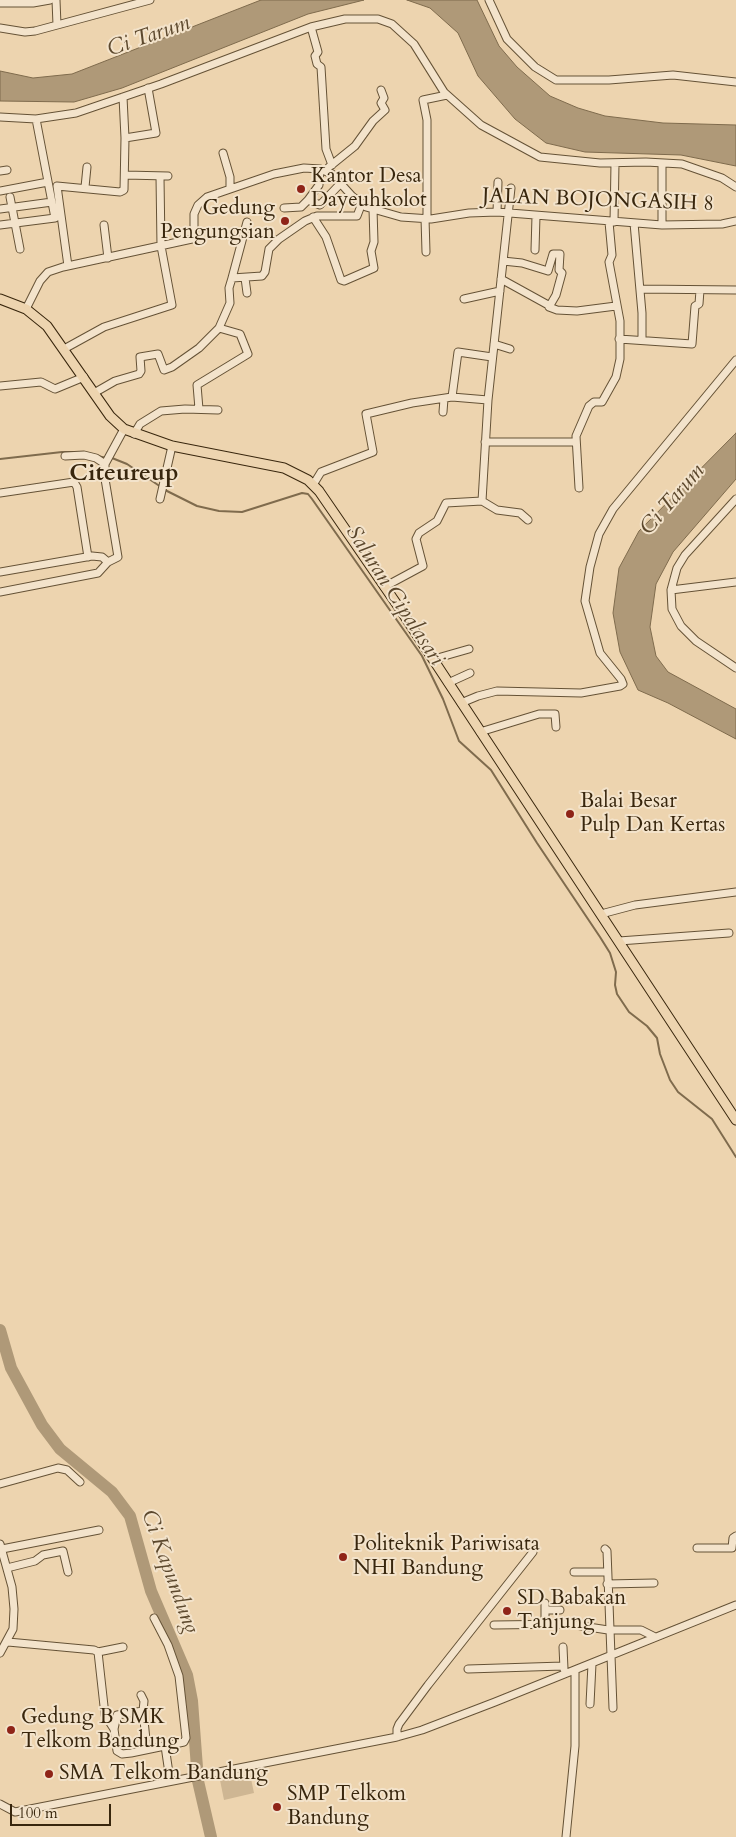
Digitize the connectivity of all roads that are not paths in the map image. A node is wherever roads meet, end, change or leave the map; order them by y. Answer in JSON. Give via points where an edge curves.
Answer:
{"nodes":[{"id":1,"x":50,"y":0,"type":"edge"},
{"id":2,"x":56,"y":0,"type":"edge"},
{"id":3,"x":150,"y":0,"type":"edge"},
{"id":4,"x":489,"y":0,"type":"edge"},
{"id":5,"x":0,"y":3,"type":"edge"},
{"id":6,"x":57,"y":25,"type":"junction"},
{"id":7,"x":311,"y":27,"type":"junction"},
{"id":8,"x":0,"y":28,"type":"edge"},
{"id":9,"x":736,"y":82,"type":"edge"},
{"id":10,"x":148,"y":88,"type":"junction"},
{"id":11,"x":381,"y":90,"type":"dead end"},
{"id":12,"x":447,"y":95,"type":"junction"},
{"id":13,"x":123,"y":97,"type":"junction"},
{"id":14,"x":0,"y":117,"type":"edge"},
{"id":15,"x":36,"y":119,"type":"junction"},
{"id":16,"x":125,"y":138,"type":"junction"},
{"id":17,"x":223,"y":153,"type":"dead end"},
{"id":18,"x":615,"y":163,"type":"junction"},
{"id":19,"x":662,"y":163,"type":"junction"},
{"id":20,"x":332,"y":164,"type":"junction"},
{"id":21,"x":87,"y":167,"type":"dead end"},
{"id":22,"x":322,"y":170,"type":"junction"},
{"id":23,"x":125,"y":175,"type":"junction"},
{"id":24,"x":160,"y":176,"type":"junction"},
{"id":25,"x":168,"y":176,"type":"dead end"},
{"id":26,"x":48,"y":182,"type":"junction"},
{"id":27,"x":498,"y":182,"type":"dead end"},
{"id":28,"x":341,"y":183,"type":"junction"},
{"id":29,"x":85,"y":187,"type":"junction"},
{"id":30,"x":736,"y":187,"type":"edge"},
{"id":31,"x":230,"y":188,"type":"junction"},
{"id":32,"x":511,"y":188,"type":"dead end"},
{"id":33,"x":0,"y":191,"type":"edge"},
{"id":34,"x":10,"y":197,"type":"dead end"},
{"id":35,"x":308,"y":200,"type":"junction"},
{"id":36,"x":52,"y":202,"type":"junction"},
{"id":37,"x":362,"y":203,"type":"junction"},
{"id":38,"x":14,"y":207,"type":"junction"},
{"id":39,"x":284,"y":208,"type":"dead end"},
{"id":40,"x":301,"y":208,"type":"junction"},
{"id":41,"x":0,"y":209,"type":"edge"},
{"id":42,"x":373,"y":210,"type":"junction"},
{"id":43,"x":497,"y":212,"type":"junction"},
{"id":44,"x":509,"y":214,"type":"junction"},
{"id":45,"x":536,"y":216,"type":"junction"},
{"id":46,"x":313,"y":217,"type":"junction"},
{"id":47,"x":426,"y":218,"type":"junction"},
{"id":48,"x":305,"y":221,"type":"junction"},
{"id":49,"x":247,"y":222,"type":"dead end"},
{"id":50,"x":611,"y":222,"type":"junction"},
{"id":51,"x":736,"y":222,"type":"edge"},
{"id":52,"x":17,"y":223,"type":"junction"},
{"id":53,"x":634,"y":224,"type":"junction"},
{"id":54,"x":0,"y":225,"type":"edge"},
{"id":55,"x":104,"y":225,"type":"dead end"},
{"id":56,"x":662,"y":225,"type":"junction"},
{"id":57,"x":161,"y":246,"type":"junction"},
{"id":58,"x":20,"y":249,"type":"dead end"},
{"id":59,"x":535,"y":250,"type":"dead end"},
{"id":60,"x":426,"y":252,"type":"dead end"},
{"id":61,"x":108,"y":258,"type":"junction"},
{"id":62,"x":503,"y":261,"type":"junction"},
{"id":63,"x":68,"y":266,"type":"junction"},
{"id":64,"x":232,"y":278,"type":"junction"},
{"id":65,"x":245,"y":278,"type":"junction"},
{"id":66,"x":501,"y":279,"type":"junction"},
{"id":67,"x":640,"y":289,"type":"junction"},
{"id":68,"x":700,"y":290,"type":"junction"},
{"id":69,"x":736,"y":290,"type":"edge"},
{"id":70,"x":500,"y":291,"type":"junction"},
{"id":71,"x":247,"y":293,"type":"dead end"},
{"id":72,"x":464,"y":299,"type":"dead end"},
{"id":73,"x":0,"y":300,"type":"edge"},
{"id":74,"x":550,"y":306,"type":"junction"},
{"id":75,"x":616,"y":306,"type":"junction"},
{"id":76,"x":26,"y":309,"type":"junction"},
{"id":77,"x":218,"y":328,"type":"junction"},
{"id":78,"x":619,"y":339,"type":"junction"},
{"id":79,"x":642,"y":340,"type":"junction"},
{"id":80,"x":494,"y":344,"type":"junction"},
{"id":81,"x":64,"y":349,"type":"junction"},
{"id":82,"x":510,"y":349,"type":"dead end"},
{"id":83,"x":492,"y":357,"type":"junction"},
{"id":84,"x":736,"y":360,"type":"edge"},
{"id":85,"x":84,"y":377,"type":"junction"},
{"id":86,"x":0,"y":386,"type":"edge"},
{"id":87,"x":94,"y":393,"type":"junction"},
{"id":88,"x":452,"y":397,"type":"junction"},
{"id":89,"x":444,"y":399,"type":"junction"},
{"id":90,"x":488,"y":400,"type":"junction"},
{"id":91,"x":199,"y":410,"type":"junction"},
{"id":92,"x":218,"y":410,"type":"dead end"},
{"id":93,"x":443,"y":412,"type":"dead end"},
{"id":94,"x":124,"y":429,"type":"junction"},
{"id":95,"x":134,"y":434,"type":"junction"},
{"id":96,"x":485,"y":442,"type":"junction"},
{"id":97,"x":576,"y":442,"type":"junction"},
{"id":98,"x":172,"y":446,"type":"junction"},
{"id":99,"x":65,"y":456,"type":"dead end"},
{"id":100,"x":107,"y":461,"type":"junction"},
{"id":101,"x":313,"y":484,"type":"junction"},
{"id":102,"x":580,"y":488,"type":"dead end"},
{"id":103,"x":162,"y":492,"type":"dead end"},
{"id":104,"x":0,"y":493,"type":"edge"},
{"id":105,"x":736,"y":499,"type":"edge"},
{"id":106,"x":482,"y":500,"type":"junction"},
{"id":107,"x":528,"y":520,"type":"dead end"},
{"id":108,"x":88,"y":557,"type":"junction"},
{"id":109,"x":108,"y":562,"type":"junction"},
{"id":110,"x":0,"y":572,"type":"edge"},
{"id":111,"x":736,"y":582,"type":"edge"},
{"id":112,"x":384,"y":587,"type":"junction"},
{"id":113,"x":671,"y":590,"type":"junction"},
{"id":114,"x":0,"y":592,"type":"edge"},
{"id":115,"x":469,"y":649,"type":"dead end"},
{"id":116,"x":435,"y":663,"type":"junction"},
{"id":117,"x":736,"y":668,"type":"edge"},
{"id":118,"x":470,"y":672,"type":"dead end"},
{"id":119,"x":448,"y":683,"type":"junction"},
{"id":120,"x":461,"y":703,"type":"junction"},
{"id":121,"x":556,"y":727,"type":"dead end"},
{"id":122,"x":480,"y":732,"type":"junction"},
{"id":123,"x":736,"y":892,"type":"edge"},
{"id":124,"x":600,"y":914,"type":"junction"},
{"id":125,"x":729,"y":933,"type":"dead end"},
{"id":126,"x":619,"y":941,"type":"junction"},
{"id":127,"x":736,"y":1120,"type":"edge"},
{"id":128,"x":80,"y":1482,"type":"dead end"},
{"id":129,"x":0,"y":1484,"type":"edge"},
{"id":130,"x":99,"y":1530,"type":"dead end"},
{"id":131,"x":736,"y":1536,"type":"edge"},
{"id":132,"x":1,"y":1546,"type":"edge"},
{"id":133,"x":697,"y":1548,"type":"dead end"},
{"id":134,"x":533,"y":1552,"type":"dead end"},
{"id":135,"x":606,"y":1552,"type":"dead end"},
{"id":136,"x":7,"y":1568,"type":"junction"},
{"id":137,"x":68,"y":1572,"type":"dead end"},
{"id":138,"x":574,"y":1572,"type":"dead end"},
{"id":139,"x":607,"y":1572,"type":"junction"},
{"id":140,"x":654,"y":1583,"type":"dead end"},
{"id":141,"x":607,"y":1584,"type":"junction"},
{"id":142,"x":736,"y":1605,"type":"edge"},
{"id":143,"x":560,"y":1610,"type":"dead end"},
{"id":144,"x":154,"y":1618,"type":"dead end"},
{"id":145,"x":545,"y":1624,"type":"junction"},
{"id":146,"x":494,"y":1625,"type":"dead end"},
{"id":147,"x":608,"y":1630,"type":"junction"},
{"id":148,"x":654,"y":1638,"type":"junction"},
{"id":149,"x":8,"y":1642,"type":"junction"},
{"id":150,"x":123,"y":1647,"type":"dead end"},
{"id":151,"x":562,"y":1647,"type":"dead end"},
{"id":152,"x":98,"y":1652,"type":"junction"},
{"id":153,"x":0,"y":1653,"type":"edge"},
{"id":154,"x":612,"y":1656,"type":"junction"},
{"id":155,"x":592,"y":1664,"type":"junction"},
{"id":156,"x":563,"y":1666,"type":"junction"},
{"id":157,"x":468,"y":1669,"type":"dead end"},
{"id":158,"x":575,"y":1670,"type":"junction"},
{"id":159,"x":566,"y":1674,"type":"junction"},
{"id":160,"x":141,"y":1695,"type":"dead end"},
{"id":161,"x":590,"y":1704,"type":"dead end"},
{"id":162,"x":613,"y":1708,"type":"dead end"},
{"id":163,"x":143,"y":1711,"type":"junction"},
{"id":164,"x":114,"y":1729,"type":"junction"},
{"id":165,"x":397,"y":1737,"type":"junction"},
{"id":166,"x":165,"y":1746,"type":"junction"},
{"id":167,"x":147,"y":1749,"type":"junction"},
{"id":168,"x":170,"y":1780,"type":"junction"},
{"id":169,"x":0,"y":1804,"type":"edge"},
{"id":170,"x":566,"y":1837,"type":"edge"}],
"edges":[{"from":1,"to":5,"type":"street"},
{"from":2,"to":6,"type":"street"},
{"from":3,"to":6,"type":"street"},
{"from":4,"to":9,"type":"street","via":[[507,39],[534,67],[556,80],[676,75]]},
{"from":6,"to":8,"type":"street","via":[[25,32]]},
{"from":7,"to":10,"type":"street"},
{"from":7,"to":12,"type":"street","via":[[346,18],[378,19],[392,24],[414,44]]},
{"from":7,"to":20,"type":"street","via":[[318,52],[315,56],[317,64],[322,67],[326,149]]},
{"from":10,"to":13,"type":"street"},
{"from":10,"to":16,"type":"street","via":[[156,133]]},
{"from":11,"to":20,"type":"street","via":[[384,97],[381,103],[385,110],[354,146]]},
{"from":12,"to":18,"type":"street","via":[[481,125],[540,157]]},
{"from":12,"to":47,"type":"street","via":[[423,100],[427,120]]},
{"from":13,"to":15,"type":"street","via":[[76,113]]},
{"from":13,"to":16,"type":"street"},
{"from":14,"to":15,"type":"street"},
{"from":15,"to":26,"type":"street"},
{"from":16,"to":23,"type":"street"},
{"from":17,"to":31,"type":"street"},
{"from":18,"to":19,"type":"street"},
{"from":18,"to":50,"type":"street"},
{"from":19,"to":30,"type":"street","via":[[704,170]]},
{"from":19,"to":56,"type":"street"},
{"from":20,"to":22,"type":"street"},
{"from":21,"to":29,"type":"street"},
{"from":22,"to":28,"type":"street","name":"JALAN BOJONGASIH 8"},
{"from":22,"to":31,"type":"street","via":[[289,171]]},
{"from":22,"to":35,"type":"street","via":[[318,185]]},
{"from":23,"to":24,"type":"street"},
{"from":23,"to":29,"type":"street","via":[[122,191]]},
{"from":24,"to":25,"type":"street"},
{"from":24,"to":57,"type":"street"},
{"from":26,"to":33,"type":"street"},
{"from":26,"to":36,"type":"street"},
{"from":27,"to":43,"type":"street"},
{"from":28,"to":35,"type":"street","via":[[320,205]]},
{"from":28,"to":37,"type":"street","name":"JALAN BOJONGASIH 8"},
{"from":29,"to":63,"type":"street","via":[[57,186]]},
{"from":31,"to":57,"type":"street","via":[[207,197],[198,205],[194,214],[193,238]]},
{"from":32,"to":44,"type":"street"},
{"from":34,"to":38,"type":"street"},
{"from":35,"to":40,"type":"street"},
{"from":36,"to":38,"type":"street"},
{"from":36,"to":52,"type":"street","via":[[55,218]]},
{"from":37,"to":42,"type":"street","name":"JALAN BOJONGASIH 8"},
{"from":37,"to":46,"type":"street","via":[[357,216]]},
{"from":38,"to":41,"type":"street"},
{"from":38,"to":52,"type":"street"},
{"from":39,"to":40,"type":"street"},
{"from":40,"to":48,"type":"street"},
{"from":42,"to":46,"type":"street","via":[[374,242],[371,251],[374,268],[344,281],[326,237]]},
{"from":42,"to":47,"type":"street","name":"JALAN BOJONGASIH 8","via":[[401,218]]},
{"from":43,"to":44,"type":"street","name":"JALAN BOJONGASIH 8"},
{"from":43,"to":47,"type":"street","name":"JALAN BOJONGASIH 8"},
{"from":44,"to":45,"type":"street","name":"JALAN BOJONGASIH 8"},
{"from":44,"to":62,"type":"street"},
{"from":45,"to":50,"type":"street","name":"JALAN BOJONGASIH 8"},
{"from":45,"to":59,"type":"street"},
{"from":46,"to":48,"type":"street"},
{"from":47,"to":60,"type":"street"},
{"from":48,"to":65,"type":"street","via":[[269,249],[264,274]]},
{"from":49,"to":64,"type":"street"},
{"from":50,"to":53,"type":"street","name":"JALAN BOJONGASIH 8"},
{"from":50,"to":75,"type":"street","via":[[612,255],[609,262]]},
{"from":51,"to":56,"type":"street","name":"JALAN BOJONGASIH 8"},
{"from":52,"to":54,"type":"street"},
{"from":52,"to":58,"type":"street"},
{"from":53,"to":56,"type":"street","name":"JALAN BOJONGASIH 8"},
{"from":53,"to":67,"type":"street"},
{"from":55,"to":61,"type":"street"},
{"from":57,"to":61,"type":"street"},
{"from":57,"to":81,"type":"street","via":[[172,305],[104,327]]},
{"from":61,"to":63,"type":"street"},
{"from":62,"to":66,"type":"street"},
{"from":62,"to":74,"type":"street","via":[[548,271],[553,254],[561,254],[559,270],[562,273]]},
{"from":63,"to":76,"type":"street","via":[[48,272]]},
{"from":64,"to":65,"type":"street"},
{"from":64,"to":77,"type":"street","via":[[230,303]]},
{"from":65,"to":71,"type":"street"},
{"from":66,"to":70,"type":"street"},
{"from":66,"to":74,"type":"street"},
{"from":67,"to":68,"type":"street"},
{"from":67,"to":79,"type":"street"},
{"from":68,"to":69,"type":"street"},
{"from":68,"to":79,"type":"street","via":[[700,302],[695,306],[692,344]]},
{"from":70,"to":72,"type":"street"},
{"from":70,"to":80,"type":"street"},
{"from":73,"to":76,"type":"main road"},
{"from":74,"to":75,"type":"street","via":[[557,310],[577,311]]},
{"from":75,"to":78,"type":"street","via":[[620,321]]},
{"from":76,"to":81,"type":"main road","via":[[47,326]]},
{"from":77,"to":87,"type":"street","via":[[207,341],[172,367],[164,370],[159,354],[140,357],[139,374],[108,384]]},
{"from":77,"to":91,"type":"street","via":[[240,334],[248,353],[196,385]]},
{"from":78,"to":79,"type":"street"},
{"from":78,"to":97,"type":"street","via":[[620,359],[616,376],[602,402],[589,406],[581,420]]},
{"from":80,"to":82,"type":"street"},
{"from":80,"to":83,"type":"street"},
{"from":81,"to":85,"type":"main road"},
{"from":83,"to":88,"type":"street","via":[[458,352]]},
{"from":83,"to":90,"type":"street"},
{"from":84,"to":120,"type":"street","via":[[613,509],[598,534],[585,598],[598,649],[622,680],[621,686],[581,693],[497,691]]},
{"from":85,"to":86,"type":"street","via":[[55,389],[40,382]]},
{"from":85,"to":87,"type":"main road"},
{"from":87,"to":94,"type":"main road"},
{"from":88,"to":89,"type":"street"},
{"from":88,"to":90,"type":"street"},
{"from":89,"to":93,"type":"street"},
{"from":89,"to":101,"type":"street","via":[[366,414],[372,452],[321,472]]},
{"from":90,"to":96,"type":"street"},
{"from":91,"to":92,"type":"street"},
{"from":91,"to":95,"type":"street","via":[[161,411],[140,424]]},
{"from":94,"to":95,"type":"main road"},
{"from":94,"to":100,"type":"street"},
{"from":95,"to":98,"type":"main road"},
{"from":96,"to":97,"type":"street"},
{"from":96,"to":106,"type":"street"},
{"from":97,"to":102,"type":"street"},
{"from":98,"to":101,"type":"main road","via":[[284,468]]},
{"from":98,"to":103,"type":"street"},
{"from":99,"to":100,"type":"street","via":[[84,455]]},
{"from":100,"to":109,"type":"street","via":[[105,479],[119,554]]},
{"from":101,"to":112,"type":"main road"},
{"from":104,"to":108,"type":"street","via":[[74,482]]},
{"from":105,"to":113,"type":"street","via":[[685,556],[677,568]]},
{"from":106,"to":107,"type":"street","via":[[497,510],[520,513]]},
{"from":106,"to":112,"type":"street","via":[[445,504],[437,522],[419,533],[416,539],[424,566]]},
{"from":108,"to":109,"type":"street","via":[[98,556]]},
{"from":108,"to":110,"type":"street"},
{"from":109,"to":114,"type":"street","via":[[95,574]]},
{"from":111,"to":113,"type":"street"},
{"from":112,"to":116,"type":"main road"},
{"from":113,"to":117,"type":"street","via":[[672,608],[680,626]]},
{"from":115,"to":116,"type":"street","via":[[441,656]]},
{"from":116,"to":119,"type":"main road"},
{"from":118,"to":119,"type":"street"},
{"from":119,"to":120,"type":"main road"},
{"from":120,"to":122,"type":"main road"},
{"from":121,"to":122,"type":"street","via":[[555,714],[539,714]]},
{"from":122,"to":124,"type":"main road"},
{"from":123,"to":124,"type":"street","via":[[635,905]]},
{"from":124,"to":126,"type":"main road"},
{"from":125,"to":126,"type":"street"},
{"from":126,"to":127,"type":"main road"},
{"from":128,"to":129,"type":"street","via":[[67,1470],[58,1468]]},
{"from":130,"to":132,"type":"street"},
{"from":131,"to":133,"type":"street","via":[[732,1548]]},
{"from":132,"to":136,"type":"street"},
{"from":134,"to":165,"type":"street","via":[[399,1724]]},
{"from":135,"to":139,"type":"street"},
{"from":136,"to":137,"type":"street","via":[[63,1551]]},
{"from":136,"to":149,"type":"street","via":[[14,1609],[13,1629]]},
{"from":138,"to":139,"type":"street"},
{"from":139,"to":141,"type":"street"},
{"from":140,"to":141,"type":"street"},
{"from":141,"to":147,"type":"street"},
{"from":142,"to":148,"type":"street"},
{"from":143,"to":145,"type":"street","via":[[546,1607]]},
{"from":144,"to":166,"type":"street","via":[[171,1651],[179,1676],[186,1738],[184,1742]]},
{"from":145,"to":146,"type":"street"},
{"from":145,"to":147,"type":"street"},
{"from":147,"to":148,"type":"street","via":[[641,1630]]},
{"from":147,"to":154,"type":"street"},
{"from":148,"to":154,"type":"street"},
{"from":149,"to":152,"type":"street"},
{"from":149,"to":153,"type":"street"},
{"from":150,"to":152,"type":"street"},
{"from":151,"to":156,"type":"street"},
{"from":152,"to":164,"type":"street","via":[[105,1715]]},
{"from":154,"to":155,"type":"street"},
{"from":154,"to":162,"type":"street"},
{"from":155,"to":158,"type":"street"},
{"from":155,"to":161,"type":"street"},
{"from":156,"to":157,"type":"street"},
{"from":156,"to":159,"type":"street"},
{"from":158,"to":159,"type":"street"},
{"from":158,"to":170,"type":"street","via":[[574,1746]]},
{"from":159,"to":165,"type":"street"},
{"from":160,"to":163,"type":"street"},
{"from":163,"to":164,"type":"street","via":[[119,1714]]},
{"from":163,"to":167,"type":"street"},
{"from":164,"to":167,"type":"street","via":[[119,1753]]},
{"from":165,"to":168,"type":"street"},
{"from":166,"to":167,"type":"street"},
{"from":166,"to":168,"type":"street"},
{"from":168,"to":169,"type":"street","via":[[16,1812]]}]}
